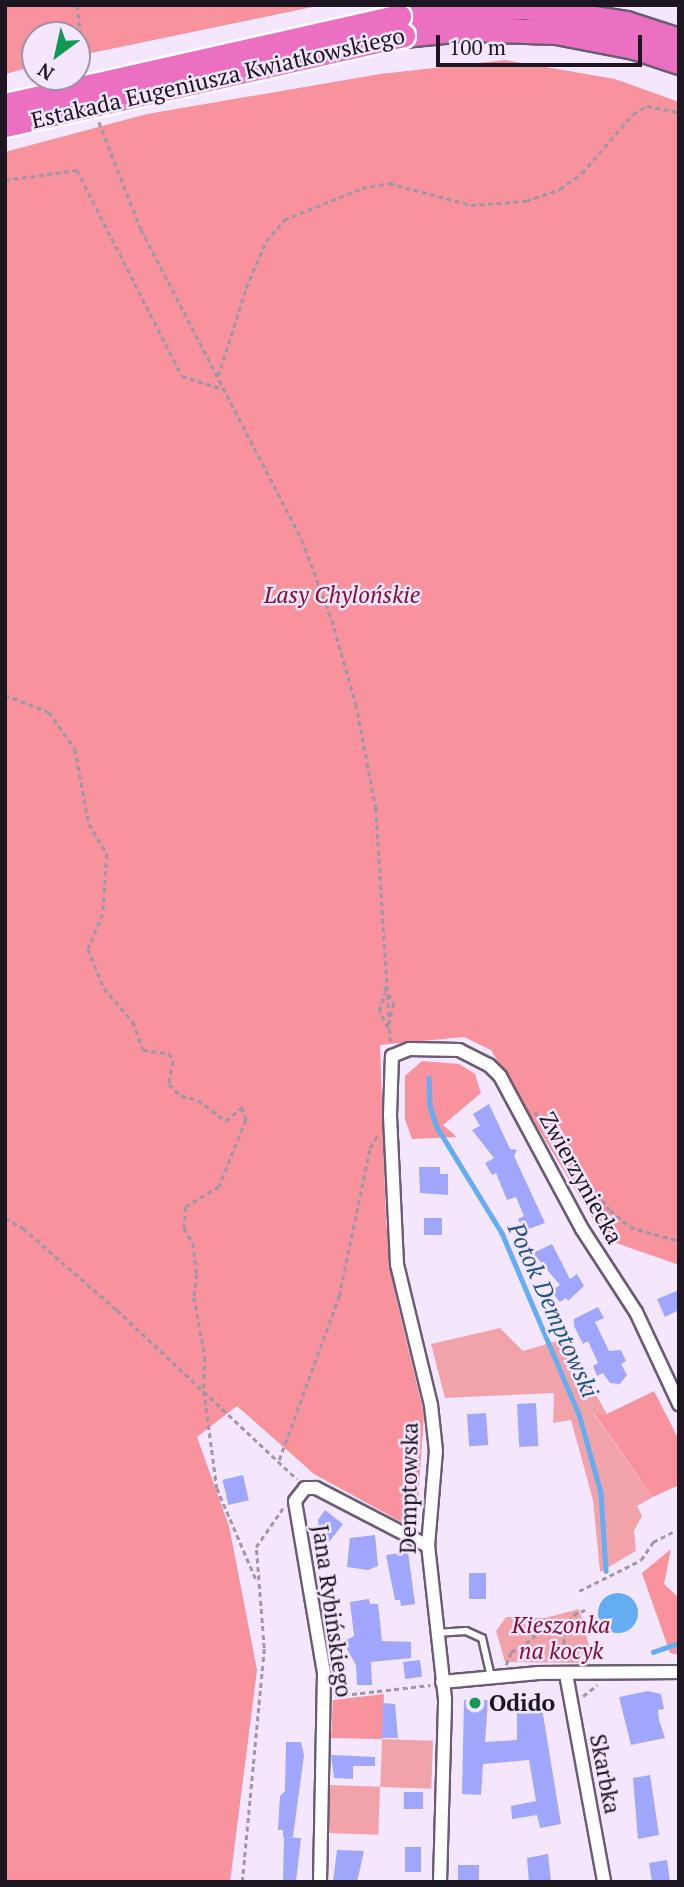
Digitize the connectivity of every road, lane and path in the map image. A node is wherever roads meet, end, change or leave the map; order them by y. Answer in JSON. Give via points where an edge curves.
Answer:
{"nodes":[{"id":1,"x":401,"y":25,"type":"junction"},
{"id":2,"x":679,"y":40,"type":"edge"},
{"id":3,"x":679,"y":62,"type":"edge"},
{"id":4,"x":5,"y":105,"type":"edge"},
{"id":5,"x":679,"y":112,"type":"edge"},
{"id":6,"x":98,"y":117,"type":"dead end"},
{"id":7,"x":5,"y":125,"type":"edge"},
{"id":8,"x":5,"y":180,"type":"edge"},
{"id":9,"x":218,"y":378,"type":"junction"},
{"id":10,"x":224,"y":390,"type":"junction"},
{"id":11,"x":5,"y":695,"type":"edge"},
{"id":12,"x":384,"y":987,"type":"junction"},
{"id":13,"x":385,"y":992,"type":"junction"},
{"id":14,"x":388,"y":1028,"type":"junction"},
{"id":15,"x":390,"y":1035,"type":"dead end"},
{"id":16,"x":393,"y":1056,"type":"joint"},
{"id":17,"x":511,"y":1092,"type":"junction"},
{"id":18,"x":390,"y":1115,"type":"junction"},
{"id":19,"x":5,"y":1219,"type":"edge"},
{"id":20,"x":679,"y":1241,"type":"edge"},
{"id":21,"x":204,"y":1391,"type":"junction"},
{"id":22,"x":679,"y":1405,"type":"edge"},
{"id":23,"x":279,"y":1460,"type":"junction"},
{"id":24,"x":305,"y":1488,"type":"junction"},
{"id":25,"x":295,"y":1501,"type":"junction"},
{"id":26,"x":673,"y":1532,"type":"dead end"},
{"id":27,"x":428,"y":1546,"type":"junction"},
{"id":28,"x":257,"y":1582,"type":"junction"},
{"id":29,"x":579,"y":1591,"type":"dead end"},
{"id":30,"x":585,"y":1610,"type":"dead end"},
{"id":31,"x":563,"y":1628,"type":"junction"},
{"id":32,"x":436,"y":1633,"type":"junction"},
{"id":33,"x":506,"y":1665,"type":"dead end"},
{"id":34,"x":569,"y":1670,"type":"junction"},
{"id":35,"x":679,"y":1672,"type":"edge"},
{"id":36,"x":491,"y":1677,"type":"junction"},
{"id":37,"x":439,"y":1683,"type":"junction"},
{"id":38,"x":330,"y":1687,"type":"dead end"},
{"id":39,"x":242,"y":1882,"type":"edge"},
{"id":40,"x":320,"y":1882,"type":"edge"},
{"id":41,"x":440,"y":1882,"type":"edge"},
{"id":42,"x":604,"y":1882,"type":"edge"}],
"edges":[{"from":1,"to":2,"type":"highway","name":"Estakada Eugeniusza Kwiatkowskiego","via":[[524,7],[626,23]]},
{"from":1,"to":3,"type":"highway","name":"Estakada Eugeniusza Kwiatkowskiego","via":[[556,32]]},
{"from":1,"to":4,"type":"highway","name":"Estakada Eugeniusza Kwiatkowskiego","bridge":true},
{"from":1,"to":7,"type":"highway","name":"Estakada Eugeniusza Kwiatkowskiego","bridge":true},
{"from":5,"to":9,"type":"path","via":[[647,106],[633,114],[582,173],[560,189],[526,201],[471,205],[389,183],[362,188],[284,220],[266,241],[246,288]]},
{"from":6,"to":9,"type":"path","via":[[141,229]]},
{"from":8,"to":10,"type":"path","via":[[77,170],[182,376]]},
{"from":9,"to":10,"type":"path"},
{"from":10,"to":12,"type":"path","via":[[302,540],[356,704],[376,808]]},
{"from":11,"to":21,"type":"path","via":[[49,712],[75,749],[89,824],[107,853],[103,914],[88,949],[104,988],[133,1022],[143,1049],[169,1053],[173,1061],[169,1084],[181,1096],[198,1100],[226,1121],[242,1107],[246,1120],[219,1187],[186,1207],[184,1228],[193,1243],[197,1274],[194,1297],[205,1357]]},
{"from":12,"to":13,"type":"path"},
{"from":12,"to":14,"type":"path","via":[[394,1003]]},
{"from":13,"to":14,"type":"path"},
{"from":13,"to":14,"type":"path","via":[[379,1011]]},
{"from":14,"to":15,"type":"path"},
{"from":16,"to":17,"type":"street","name":"Zwierzyniecka","via":[[409,1049],[459,1050],[489,1065]]},
{"from":16,"to":18,"type":"street","name":"Demptowska"},
{"from":17,"to":20,"type":"path","via":[[556,1133],[610,1210],[630,1227]]},
{"from":17,"to":22,"type":"street","name":"Zwierzyniecka","via":[[582,1229],[636,1312]]},
{"from":18,"to":23,"type":"path","via":[[370,1148],[339,1296]]},
{"from":18,"to":27,"type":"street","name":"Demptowska","via":[[397,1265],[431,1405],[436,1451]]},
{"from":19,"to":21,"type":"path","via":[[23,1228]]},
{"from":21,"to":23,"type":"path"},
{"from":21,"to":28,"type":"path","via":[[217,1488]]},
{"from":23,"to":24,"type":"path"},
{"from":24,"to":25,"type":"street","name":"Jana Rybińskiego"},
{"from":24,"to":27,"type":"street","name":"Jana Rybińskiego","via":[[316,1488]]},
{"from":25,"to":28,"type":"path","via":[[281,1509],[256,1547]]},
{"from":25,"to":40,"type":"street","name":"Jana Rybińskiego","via":[[324,1673]]},
{"from":26,"to":29,"type":"path","via":[[653,1542],[641,1560]]},
{"from":27,"to":32,"type":"street","name":"Demptowska"},
{"from":28,"to":39,"type":"path","via":[[264,1648]]},
{"from":30,"to":31,"type":"path","via":[[573,1615]]},
{"from":31,"to":33,"type":"path","via":[[550,1620],[540,1623],[533,1638],[512,1652]]},
{"from":31,"to":34,"type":"path"},
{"from":32,"to":36,"type":"lane","via":[[466,1632],[482,1638]]},
{"from":32,"to":37,"type":"street","name":"Demptowska"},
{"from":34,"to":35,"type":"street"},
{"from":34,"to":36,"type":"street"},
{"from":34,"to":42,"type":"street","name":"Skarbka"},
{"from":36,"to":37,"type":"street"},
{"from":37,"to":38,"type":"path","via":[[332,1696]]},
{"from":37,"to":41,"type":"street","name":"Demptowska"}]}
